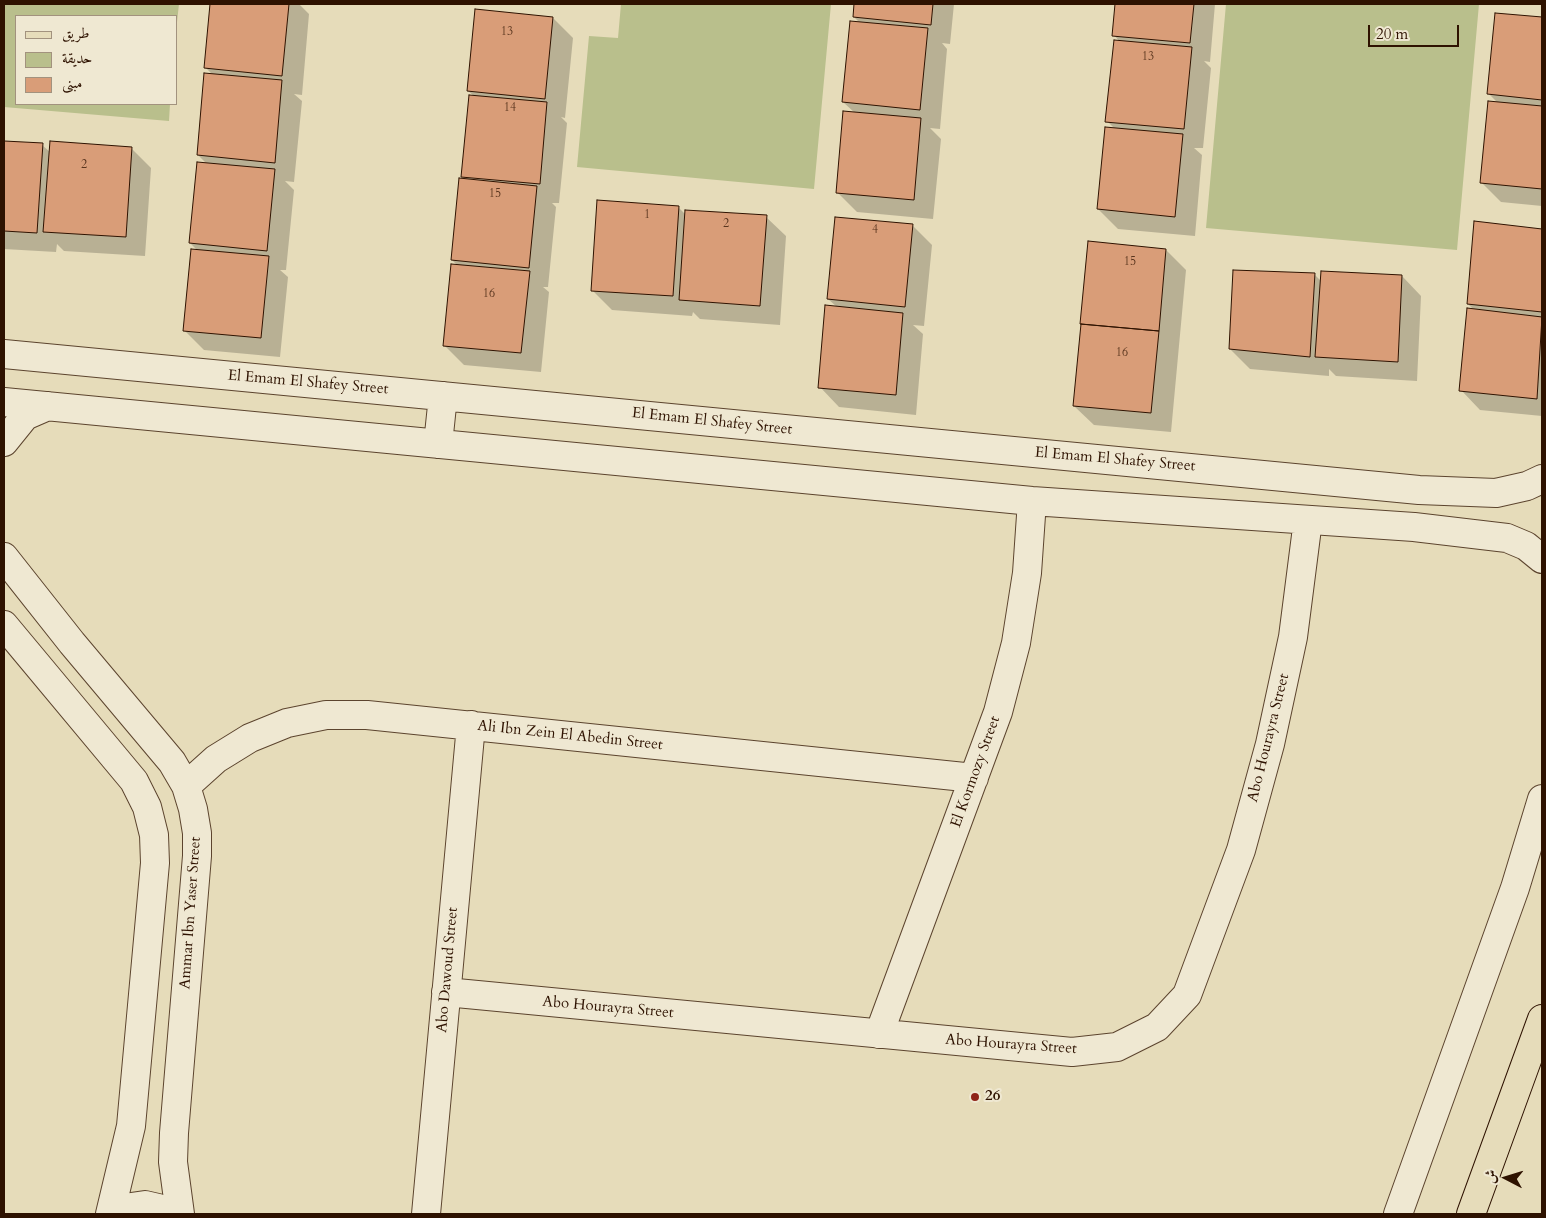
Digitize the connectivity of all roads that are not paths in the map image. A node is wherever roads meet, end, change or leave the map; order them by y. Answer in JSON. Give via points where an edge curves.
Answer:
{"nodes":[{"id":1,"x":4,"y":354,"type":"edge"},
{"id":2,"x":443,"y":396,"type":"junction"},
{"id":3,"x":4,"y":402,"type":"edge"},
{"id":4,"x":48,"y":406,"type":"junction"},
{"id":5,"x":4,"y":442,"type":"edge"},
{"id":6,"x":438,"y":444,"type":"junction"},
{"id":7,"x":1542,"y":479,"type":"edge"},
{"id":8,"x":1419,"y":490,"type":"junction"},
{"id":9,"x":1032,"y":501,"type":"junction"},
{"id":10,"x":1308,"y":520,"type":"junction"},
{"id":11,"x":1414,"y":527,"type":"junction"},
{"id":12,"x":4,"y":557,"type":"edge"},
{"id":13,"x":1542,"y":559,"type":"edge"},
{"id":14,"x":4,"y":625,"type":"edge"},
{"id":15,"x":72,"y":643,"type":"junction"},
{"id":16,"x":41,"y":669,"type":"junction"},
{"id":17,"x":470,"y":725,"type":"junction"},
{"id":18,"x":974,"y":778,"type":"junction"},
{"id":19,"x":186,"y":786,"type":"junction"},
{"id":20,"x":1542,"y":800,"type":"edge"},
{"id":21,"x":446,"y":992,"type":"junction"},
{"id":22,"x":1542,"y":1019,"type":"edge"},
{"id":23,"x":879,"y":1034,"type":"junction"},
{"id":24,"x":110,"y":1214,"type":"edge"},
{"id":25,"x":117,"y":1214,"type":"edge"},
{"id":26,"x":173,"y":1214,"type":"edge"},
{"id":27,"x":180,"y":1214,"type":"edge"},
{"id":28,"x":426,"y":1214,"type":"edge"},
{"id":29,"x":1398,"y":1214,"type":"edge"},
{"id":30,"x":1471,"y":1214,"type":"edge"}],
"edges":[{"from":1,"to":2,"type":"street","name":"El Emam El Shafey Street"},
{"from":2,"to":6,"type":"street"},
{"from":2,"to":8,"type":"street","name":"El Emam El Shafey Street"},
{"from":3,"to":4,"type":"street"},
{"from":4,"to":5,"type":"street","via":[[25,416]]},
{"from":4,"to":6,"type":"street"},
{"from":6,"to":9,"type":"street"},
{"from":7,"to":8,"type":"street","name":"El Emam El Shafey Street","via":[[1496,493]]},
{"from":8,"to":11,"type":"street"},
{"from":9,"to":10,"type":"street"},
{"from":9,"to":18,"type":"street","name":"El Kormozy Street","via":[[1027,573],[1016,643],[998,712]]},
{"from":10,"to":11,"type":"street"},
{"from":10,"to":23,"type":"street","name":"Abo Hourayra Street","via":[[1293,637],[1270,744],[1241,850],[1187,995],[1156,1027],[1117,1047],[1072,1052]]},
{"from":11,"to":13,"type":"street","via":[[1507,538],[1526,546]]},
{"from":12,"to":15,"type":"street","name":"Ammar Ibn Yaser Street"},
{"from":14,"to":16,"type":"street"},
{"from":15,"to":16,"type":"street"},
{"from":15,"to":19,"type":"street","name":"Ammar Ibn Yaser Street","via":[[172,762]]},
{"from":16,"to":24,"type":"street","via":[[134,781],[147,807],[154,834],[155,863],[131,1126]]},
{"from":17,"to":18,"type":"street","name":"Ali Ibn Zein El Abedin Street"},
{"from":17,"to":19,"type":"street","name":"Ali Ibn Zein El Abedin Street","via":[[368,715],[326,715],[287,724],[250,738],[216,759]]},
{"from":17,"to":21,"type":"street","name":"Abo Dawoud Street"},
{"from":18,"to":23,"type":"street","name":"El Kormozy Street"},
{"from":19,"to":27,"type":"street","name":"Ammar Ibn Yaser Street","via":[[196,825],[197,856],[174,1133],[173,1162]]},
{"from":20,"to":29,"type":"street","via":[[1515,888]]},
{"from":21,"to":23,"type":"street","name":"Abo Hourayra Street"},
{"from":21,"to":28,"type":"street","name":"Abo Dawoud Street"},
{"from":22,"to":30,"type":"main road"},
{"from":25,"to":26,"type":"street","via":[[131,1207],[145,1206]]}]}
